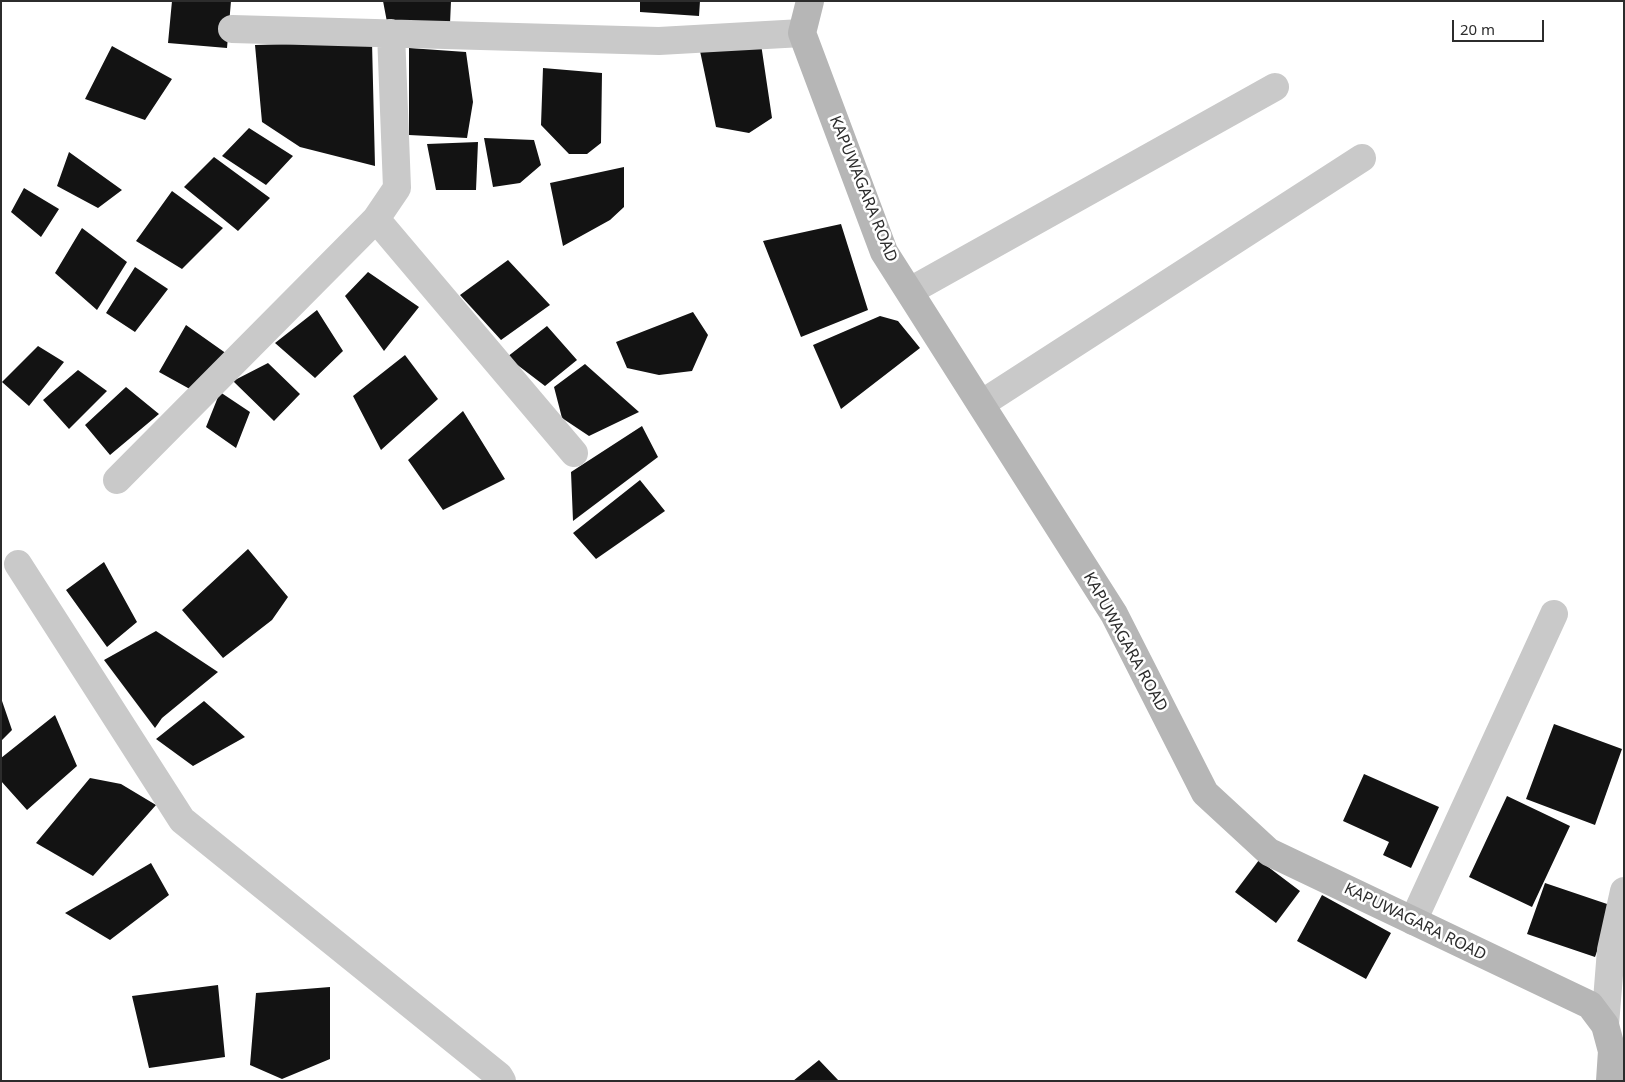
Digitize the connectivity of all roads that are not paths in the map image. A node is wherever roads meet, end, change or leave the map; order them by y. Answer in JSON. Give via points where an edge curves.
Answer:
{"nodes":[{"id":1,"x":810,"y":1,"type":"edge"},
{"id":2,"x":232,"y":29,"type":"dead end"},
{"id":3,"x":392,"y":33,"type":"junction"},
{"id":4,"x":802,"y":33,"type":"junction"},
{"id":5,"x":1275,"y":87,"type":"dead end"},
{"id":6,"x":1362,"y":158,"type":"dead end"},
{"id":7,"x":376,"y":219,"type":"junction"},
{"id":8,"x":910,"y":291,"type":"junction"},
{"id":9,"x":981,"y":404,"type":"junction"},
{"id":10,"x":574,"y":453,"type":"dead end"},
{"id":11,"x":117,"y":480,"type":"dead end"},
{"id":12,"x":18,"y":564,"type":"dead end"},
{"id":13,"x":1554,"y":614,"type":"dead end"},
{"id":14,"x":1624,"y":891,"type":"edge"},
{"id":15,"x":1413,"y":921,"type":"junction"},
{"id":16,"x":1605,"y":1026,"type":"junction"},
{"id":17,"x":502,"y":1081,"type":"edge"},
{"id":18,"x":1610,"y":1081,"type":"edge"}],
"edges":[{"from":1,"to":4,"type":"street"},
{"from":2,"to":3,"type":"street"},
{"from":3,"to":4,"type":"street","via":[[659,41]]},
{"from":3,"to":7,"type":"street","via":[[397,188]]},
{"from":4,"to":8,"type":"street","name":"KAPUWAGARA ROAD","via":[[884,252]]},
{"from":5,"to":8,"type":"street"},
{"from":6,"to":9,"type":"street"},
{"from":7,"to":10,"type":"street"},
{"from":7,"to":11,"type":"street"},
{"from":8,"to":9,"type":"street","name":"KAPUWAGARA ROAD"},
{"from":9,"to":15,"type":"street","name":"KAPUWAGARA ROAD","via":[[1114,614],[1206,793],[1269,852]]},
{"from":12,"to":17,"type":"street","via":[[182,820]]},
{"from":13,"to":15,"type":"street"},
{"from":14,"to":16,"type":"street","via":[[1611,950]]},
{"from":15,"to":16,"type":"street","name":"KAPUWAGARA ROAD","via":[[1590,1006]]},
{"from":16,"to":18,"type":"street","name":"KAPUWAGARA ROAD","via":[[1612,1051]]}]}
